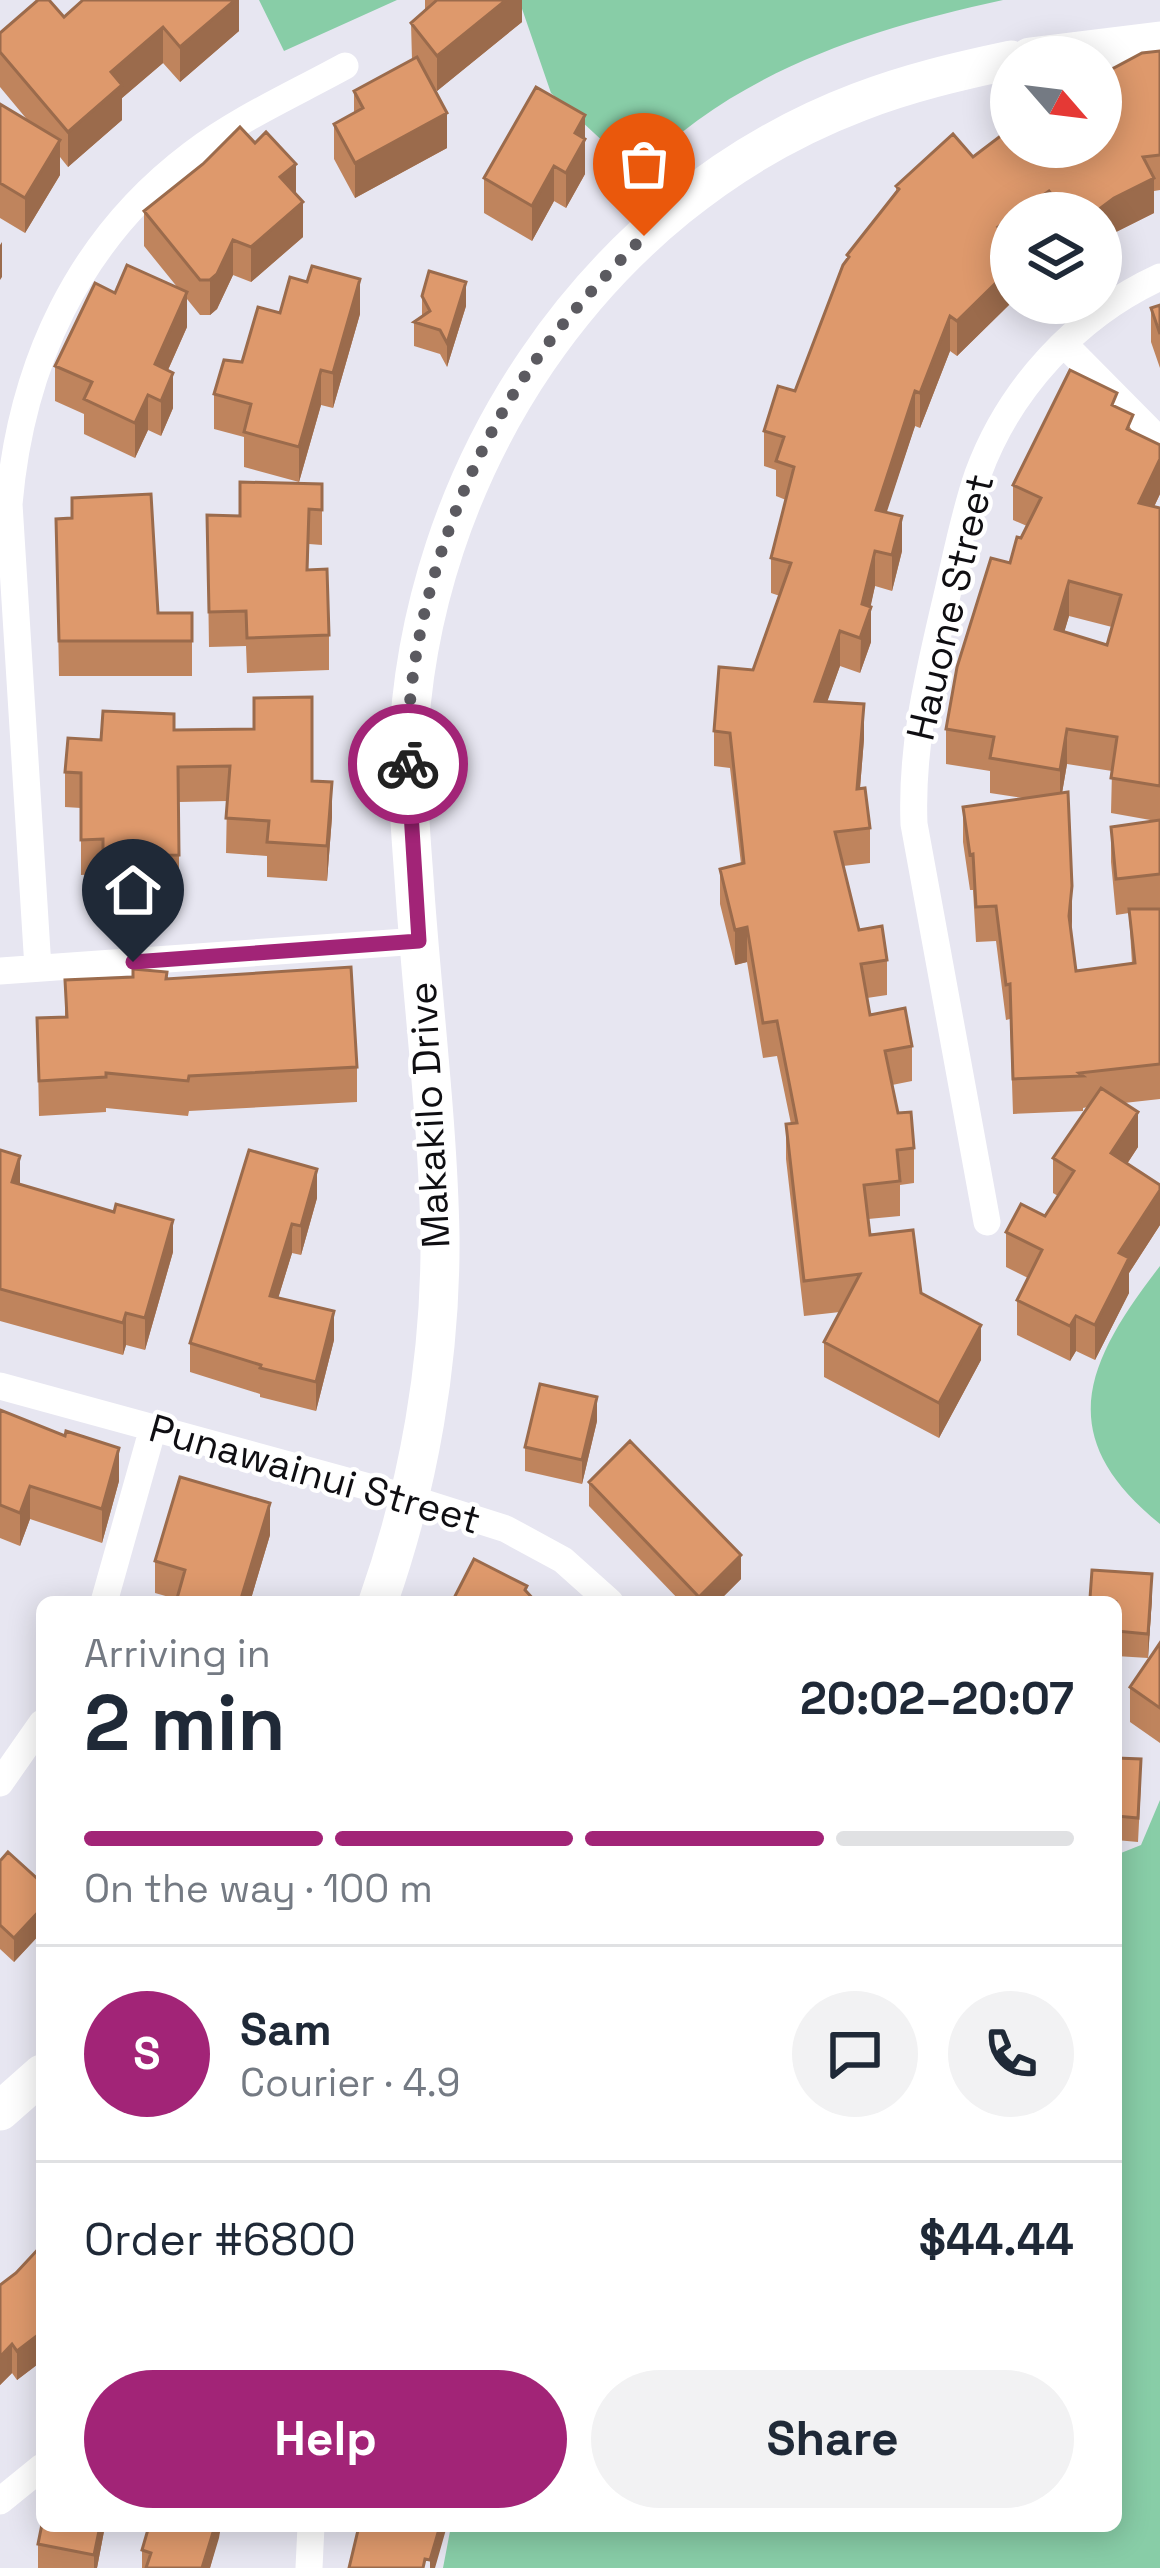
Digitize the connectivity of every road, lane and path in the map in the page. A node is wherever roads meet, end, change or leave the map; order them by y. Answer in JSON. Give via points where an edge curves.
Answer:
{"nodes":[{"id":1,"x":1160,"y":41,"type":"edge"},
{"id":2,"x":1122,"y":46,"type":"edge"},
{"id":3,"x":990,"y":64,"type":"edge"},
{"id":4,"x":345,"y":66,"type":"dead end"},
{"id":5,"x":1160,"y":278,"type":"edge"},
{"id":6,"x":1064,"y":344,"type":"junction"},
{"id":7,"x":1160,"y":441,"type":"edge"},
{"id":8,"x":419,"y":941,"type":"junction"},
{"id":9,"x":38,"y":968,"type":"junction"},
{"id":10,"x":0,"y":970,"type":"edge"},
{"id":11,"x":987,"y":1222,"type":"dead end"},
{"id":12,"x":0,"y":1385,"type":"edge"},
{"id":13,"x":153,"y":1428,"type":"junction"},
{"id":14,"x":409,"y":1498,"type":"junction"},
{"id":15,"x":106,"y":1596,"type":"edge"},
{"id":16,"x":380,"y":1596,"type":"edge"},
{"id":17,"x":604,"y":1596,"type":"edge"},
{"id":18,"x":36,"y":1732,"type":"edge"},
{"id":19,"x":0,"y":1783,"type":"edge"},
{"id":20,"x":36,"y":2079,"type":"edge"},
{"id":21,"x":0,"y":2111,"type":"edge"},
{"id":22,"x":36,"y":2472,"type":"edge"},
{"id":23,"x":0,"y":2501,"type":"edge"},
{"id":24,"x":311,"y":2532,"type":"edge"},
{"id":25,"x":309,"y":2568,"type":"edge"}],
"edges":[{"from":1,"to":2,"type":"street"},
{"from":3,"to":8,"type":"street","name":"Makakilo Drive","via":[[856,103],[709,184],[644,236],[534,362],[491,434],[430,589],[408,754]]},
{"from":4,"to":9,"type":"street","via":[[237,124],[154,185],[87,263],[40,354],[20,420],[9,504]]},
{"from":5,"to":6,"type":"street","name":"Hauone Street","via":[[1107,307]]},
{"from":6,"to":7,"type":"street"},
{"from":6,"to":11,"type":"street","name":"Hauone Street","via":[[1018,398],[979,473],[915,740],[914,824]]},
{"from":8,"to":9,"type":"street"},
{"from":8,"to":14,"type":"street","name":"Makakilo Drive","via":[[440,1236],[434,1359]]},
{"from":9,"to":10,"type":"street"},
{"from":12,"to":13,"type":"street","name":"Punawainui Street"},
{"from":13,"to":14,"type":"street","name":"Punawainui Street"},
{"from":13,"to":15,"type":"street"},
{"from":14,"to":16,"type":"street","name":"Makakilo Drive"},
{"from":14,"to":17,"type":"street","name":"Punawainui Street","via":[[536,1543]]},
{"from":18,"to":19,"type":"street"},
{"from":20,"to":21,"type":"street"},
{"from":22,"to":23,"type":"street"},
{"from":24,"to":25,"type":"street"}]}
